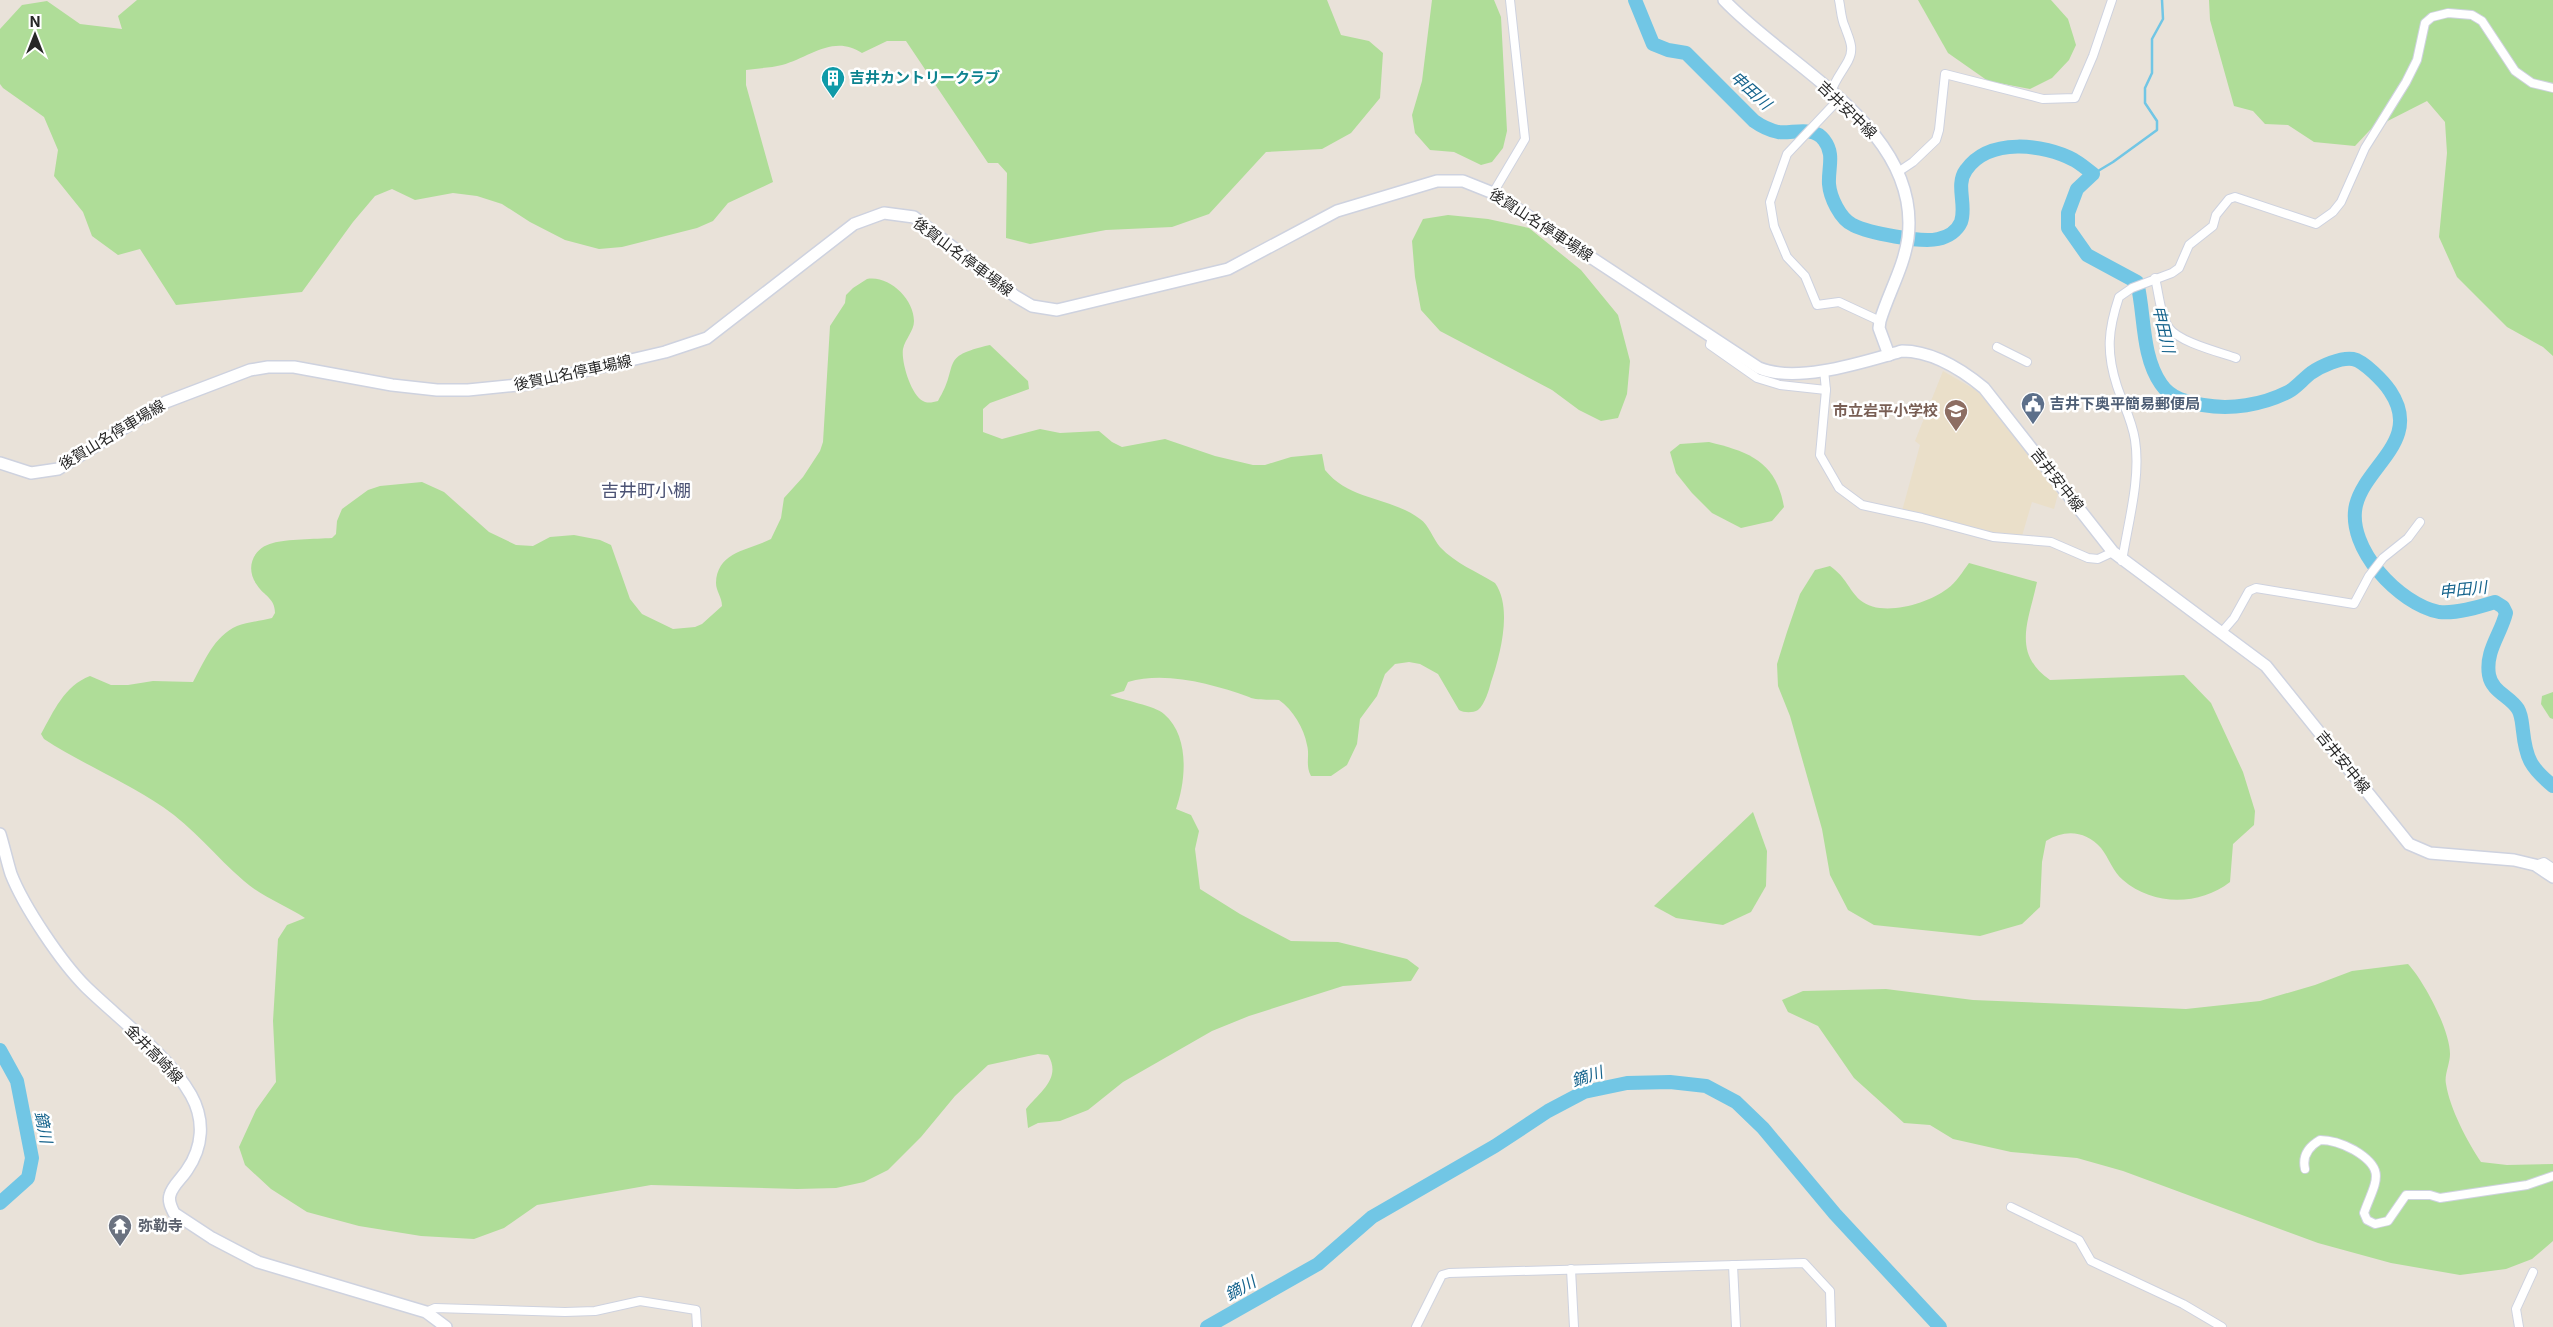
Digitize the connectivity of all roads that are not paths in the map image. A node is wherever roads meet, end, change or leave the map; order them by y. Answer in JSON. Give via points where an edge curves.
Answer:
{"nodes":[{"id":1,"x":1510,"y":0,"type":"edge"},
{"id":2,"x":1724,"y":0,"type":"edge"},
{"id":3,"x":1839,"y":0,"type":"edge"},
{"id":4,"x":2112,"y":0,"type":"edge"},
{"id":5,"x":2553,"y":88,"type":"edge"},
{"id":6,"x":1835,"y":95,"type":"junction"},
{"id":7,"x":1898,"y":172,"type":"junction"},
{"id":8,"x":1493,"y":193,"type":"junction"},
{"id":9,"x":2156,"y":278,"type":"junction"},
{"id":10,"x":1880,"y":321,"type":"junction"},
{"id":11,"x":1712,"y":337,"type":"junction"},
{"id":12,"x":1997,"y":348,"type":"dead end"},
{"id":13,"x":1889,"y":355,"type":"junction"},
{"id":14,"x":2236,"y":358,"type":"dead end"},
{"id":15,"x":2027,"y":362,"type":"dead end"},
{"id":16,"x":1824,"y":370,"type":"junction"},
{"id":17,"x":1826,"y":390,"type":"junction"},
{"id":18,"x":0,"y":463,"type":"edge"},
{"id":19,"x":2420,"y":522,"type":"dead end"},
{"id":20,"x":2113,"y":552,"type":"junction"},
{"id":21,"x":2122,"y":561,"type":"junction"},
{"id":22,"x":2221,"y":633,"type":"junction"},
{"id":23,"x":0,"y":834,"type":"edge"},
{"id":24,"x":2535,"y":865,"type":"junction"},
{"id":25,"x":2553,"y":868,"type":"edge"},
{"id":26,"x":2553,"y":876,"type":"edge"},
{"id":27,"x":2305,"y":1169,"type":"dead end"},
{"id":28,"x":2553,"y":1176,"type":"edge"},
{"id":29,"x":2011,"y":1207,"type":"dead end"},
{"id":30,"x":1733,"y":1265,"type":"junction"},
{"id":31,"x":1571,"y":1269,"type":"junction"},
{"id":32,"x":2533,"y":1272,"type":"dead end"},
{"id":33,"x":426,"y":1312,"type":"junction"},
{"id":34,"x":446,"y":1327,"type":"edge"},
{"id":35,"x":697,"y":1327,"type":"edge"},
{"id":36,"x":1416,"y":1327,"type":"edge"},
{"id":37,"x":1574,"y":1327,"type":"edge"},
{"id":38,"x":1736,"y":1327,"type":"edge"},
{"id":39,"x":1831,"y":1327,"type":"edge"},
{"id":40,"x":2222,"y":1327,"type":"edge"},
{"id":41,"x":2519,"y":1327,"type":"edge"}],
"edges":[{"from":1,"to":8,"type":"street","via":[[1525,139]]},
{"from":2,"to":6,"type":"main road","name":"吉井安中線"},
{"from":3,"to":6,"type":"street","via":[[1851,50],[1834,82]]},
{"from":4,"to":7,"type":"street","via":[[2076,98],[2043,99],[1945,74],[1936,140]]},
{"from":5,"to":9,"type":"street","via":[[2532,84],[2515,71],[2482,21],[2472,15],[2448,13],[2432,17],[2425,23],[2417,60],[2406,82],[2365,148],[2341,202],[2332,212],[2316,224],[2235,197],[2229,199],[2216,215],[2213,226],[2189,245],[2179,268]]},
{"from":6,"to":7,"type":"main road","name":"吉井安中線","via":[[1874,132]]},
{"from":6,"to":10,"type":"street","via":[[1814,126],[1784,160],[1770,202],[1774,226],[1787,257],[1805,276],[1817,305],[1839,302]]},
{"from":7,"to":10,"type":"main road","name":"吉井安中線","via":[[1908,207],[1908,226],[1903,255]]},
{"from":8,"to":11,"type":"main road","name":"後賀山名停車場線"},
{"from":8,"to":18,"type":"main road","name":"後賀山名停車場線","via":[[1464,181],[1437,181],[1338,211],[1228,269],[1057,310],[1032,306],[1015,296],[914,217],[884,213],[854,224],[707,338],[665,352],[528,384],[468,390],[401,386],[294,367],[250,370],[166,402],[58,469],[31,473]]},
{"from":9,"to":14,"type":"street","via":[[2169,328],[2177,336]]},
{"from":9,"to":21,"type":"street","via":[[2119,296],[2107,347],[2135,441],[2135,473]]},
{"from":10,"to":13,"type":"main road"},
{"from":11,"to":16,"type":"main road","name":"後賀山名停車場線","via":[[1771,373],[1798,375]]},
{"from":11,"to":17,"type":"street","via":[[1710,345],[1757,378],[1780,385]]},
{"from":12,"to":15,"type":"street"},
{"from":13,"to":16,"type":"main road","name":"後賀山名停車場線"},
{"from":13,"to":20,"type":"main road","name":"吉井安中線","via":[[1902,351],[1924,353],[1971,377],[1984,388]]},
{"from":16,"to":17,"type":"street"},
{"from":17,"to":20,"type":"street","via":[[1820,455],[1839,488],[1862,505],[1992,537],[2051,542],[2088,558],[2098,559]]},
{"from":19,"to":22,"type":"street","via":[[2408,538],[2383,558],[2354,604],[2256,588],[2248,591],[2234,618]]},
{"from":20,"to":21,"type":"main road","name":"吉井安中線"},
{"from":21,"to":22,"type":"main road","name":"吉井安中線"},
{"from":22,"to":24,"type":"main road","name":"吉井安中線","via":[[2266,666],[2409,844],[2430,853],[2514,860]]},
{"from":23,"to":33,"type":"main road","name":"金井高崎線","via":[[12,875],[28,907],[57,951],[84,985],[177,1072],[192,1096],[200,1120],[201,1138],[195,1158],[170,1193],[170,1206],[174,1213],[243,1256]]},
{"from":24,"to":25,"type":"street","via":[[2544,862]]},
{"from":24,"to":26,"type":"main road","name":"吉井安中線"},
{"from":27,"to":28,"type":"street","via":[[2305,1155],[2320,1140],[2337,1142],[2369,1159],[2376,1168],[2376,1179],[2364,1213],[2367,1220],[2376,1224],[2388,1221],[2406,1195],[2440,1198],[2527,1185]]},
{"from":29,"to":40,"type":"street","via":[[2079,1240],[2091,1261],[2183,1304]]},
{"from":30,"to":31,"type":"street"},
{"from":30,"to":38,"type":"street"},
{"from":30,"to":39,"type":"street","via":[[1804,1263],[1830,1290]]},
{"from":31,"to":36,"type":"street","via":[[1442,1275]]},
{"from":31,"to":37,"type":"street"},
{"from":32,"to":41,"type":"street","via":[[2516,1309]]},
{"from":33,"to":34,"type":"main road","name":"金井高崎線"},
{"from":33,"to":35,"type":"street","via":[[436,1308],[595,1311],[640,1301],[696,1310]]}]}
